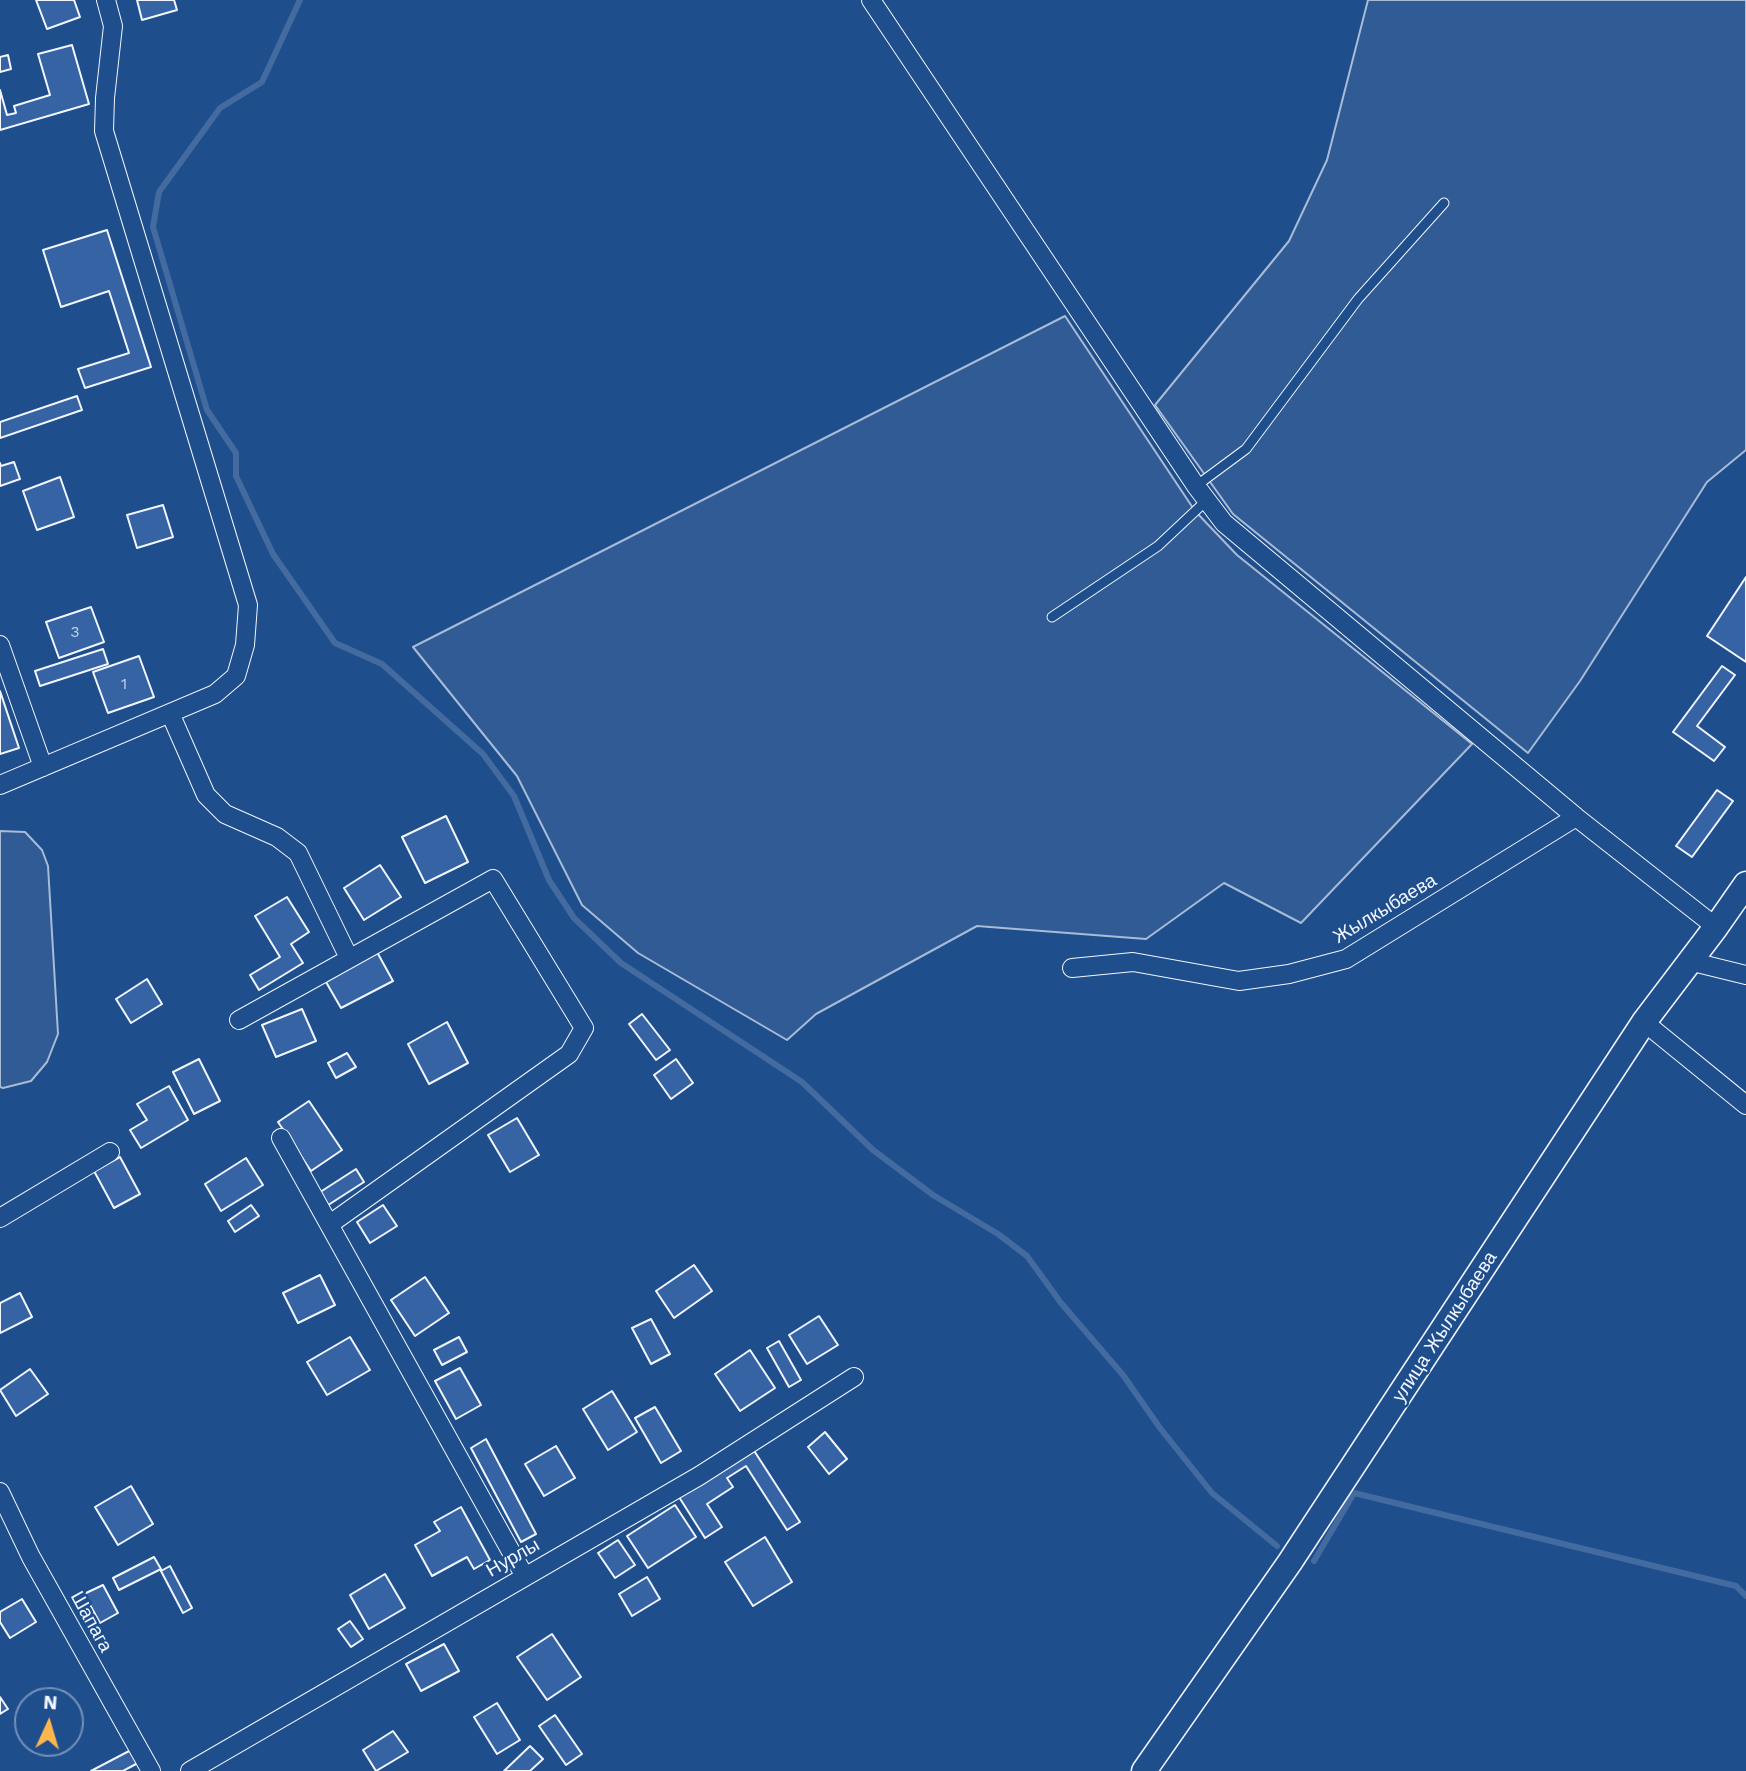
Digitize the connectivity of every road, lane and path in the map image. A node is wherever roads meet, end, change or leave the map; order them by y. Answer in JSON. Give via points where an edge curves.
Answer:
{"nodes":[{"id":1,"x":107,"y":0,"type":"edge"},
{"id":2,"x":871,"y":0,"type":"edge"},
{"id":3,"x":1444,"y":203,"type":"dead end"},
{"id":4,"x":1202,"y":493,"type":"junction"},
{"id":5,"x":1052,"y":617,"type":"dead end"},
{"id":6,"x":0,"y":645,"type":"edge"},
{"id":7,"x":170,"y":713,"type":"junction"},
{"id":8,"x":43,"y":766,"type":"junction"},
{"id":9,"x":0,"y":785,"type":"edge"},
{"id":10,"x":1576,"y":817,"type":"junction"},
{"id":11,"x":1746,"y":884,"type":"edge"},
{"id":12,"x":1716,"y":928,"type":"junction"},
{"id":13,"x":349,"y":958,"type":"junction"},
{"id":14,"x":1689,"y":961,"type":"junction"},
{"id":15,"x":1072,"y":968,"type":"dead end"},
{"id":16,"x":1746,"y":975,"type":"edge"},
{"id":17,"x":239,"y":1020,"type":"dead end"},
{"id":18,"x":1644,"y":1022,"type":"junction"},
{"id":19,"x":1746,"y":1105,"type":"edge"},
{"id":20,"x":281,"y":1138,"type":"dead end"},
{"id":21,"x":110,"y":1152,"type":"dead end"},
{"id":22,"x":0,"y":1218,"type":"edge"},
{"id":23,"x":330,"y":1224,"type":"junction"},
{"id":24,"x":854,"y":1377,"type":"dead end"},
{"id":25,"x":0,"y":1492,"type":"edge"},
{"id":26,"x":524,"y":1575,"type":"junction"},
{"id":27,"x":151,"y":1771,"type":"edge"},
{"id":28,"x":190,"y":1771,"type":"edge"},
{"id":29,"x":1144,"y":1771,"type":"edge"}],
"edges":[{"from":1,"to":7,"type":"street","via":[[113,26],[104,131],[248,605],[245,645],[236,676],[215,694]]},
{"from":2,"to":4,"type":"street"},
{"from":3,"to":4,"type":"lane","via":[[1358,299],[1246,449]]},
{"from":4,"to":5,"type":"lane","via":[[1158,546]]},
{"from":4,"to":10,"type":"street","via":[[1224,523]]},
{"from":6,"to":8,"type":"street"},
{"from":7,"to":8,"type":"street"},
{"from":7,"to":13,"type":"street","via":[[206,795],[225,814],[277,837],[298,853]]},
{"from":8,"to":9,"type":"street"},
{"from":10,"to":12,"type":"street"},
{"from":10,"to":15,"type":"street","name":"Жылкыбаева","via":[[1346,959],[1239,981],[1133,962]]},
{"from":11,"to":12,"type":"main road","name":"улица Жылкыбаева"},
{"from":12,"to":14,"type":"main road","name":"улица Жылкыбаева"},
{"from":13,"to":17,"type":"street"},
{"from":13,"to":23,"type":"street","via":[[493,879],[584,1028],[569,1054]]},
{"from":14,"to":16,"type":"street"},
{"from":14,"to":18,"type":"main road","name":"улица Жылкыбаева"},
{"from":18,"to":19,"type":"street"},
{"from":18,"to":29,"type":"main road","name":"улица Жылкыбаева","via":[[1290,1562]]},
{"from":20,"to":23,"type":"street"},
{"from":21,"to":22,"type":"street"},
{"from":23,"to":26,"type":"street"},
{"from":24,"to":26,"type":"street","name":"Нурлы","via":[[699,1476]]},
{"from":25,"to":27,"type":"street","name":"Шапага","via":[[31,1557]]},
{"from":26,"to":28,"type":"street","name":"Нурлы"}]}
